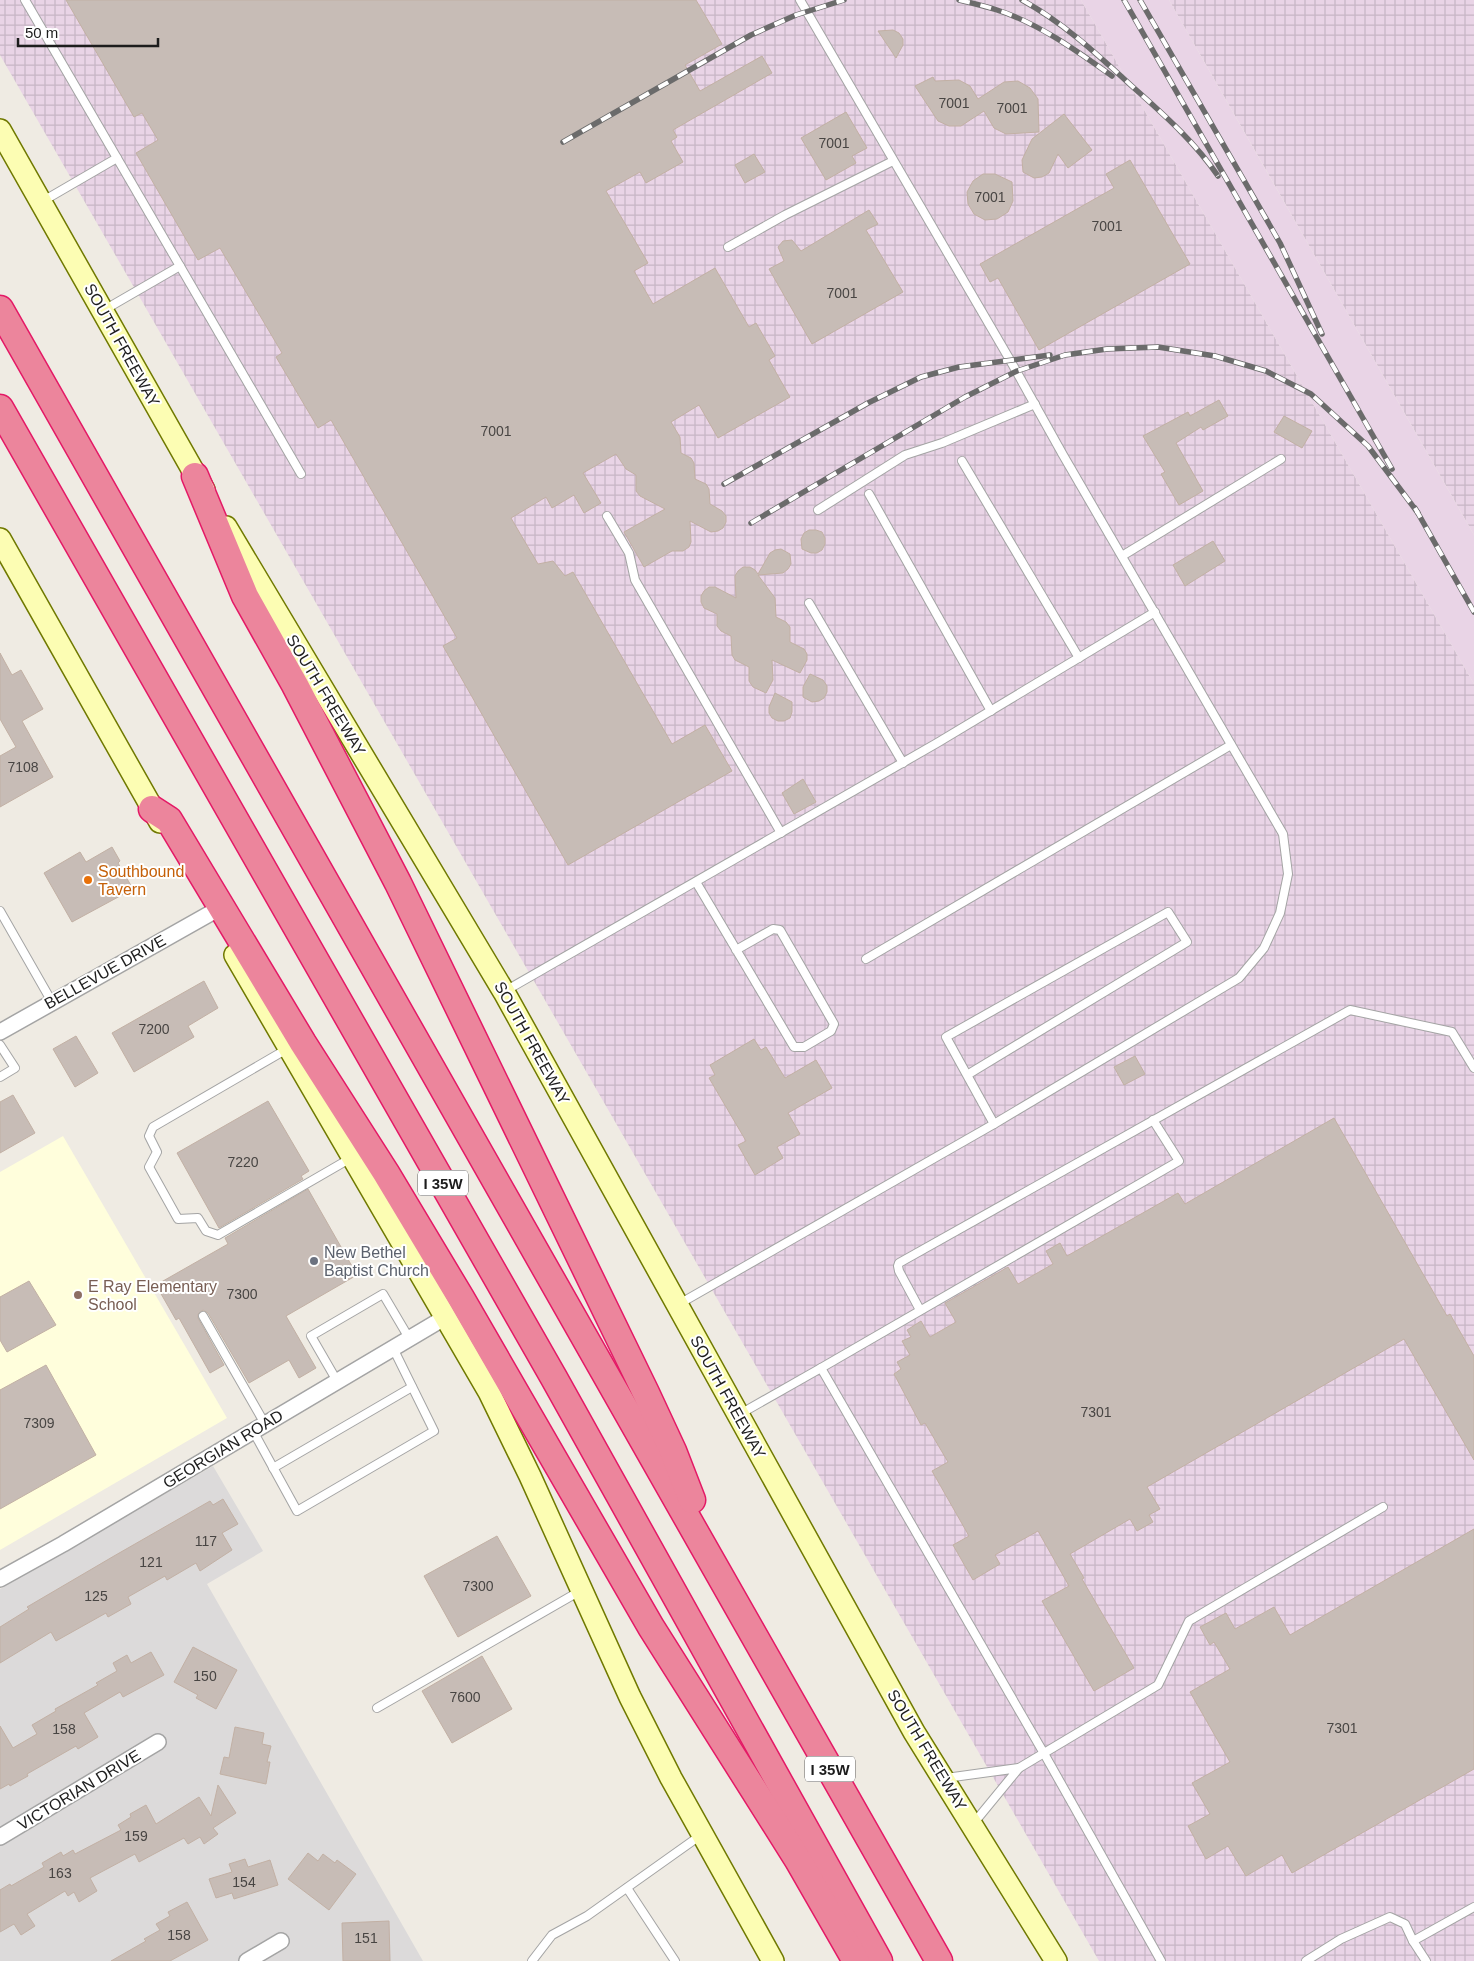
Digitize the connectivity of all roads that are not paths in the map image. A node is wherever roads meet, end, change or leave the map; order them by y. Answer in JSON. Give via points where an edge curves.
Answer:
{"nodes":[{"id":1,"x":25,"y":0,"type":"edge"},
{"id":2,"x":800,"y":0,"type":"edge"},
{"id":3,"x":0,"y":130,"type":"edge"},
{"id":4,"x":117,"y":158,"type":"junction"},
{"id":5,"x":893,"y":160,"type":"junction"},
{"id":6,"x":41,"y":202,"type":"junction"},
{"id":7,"x":728,"y":247,"type":"dead end"},
{"id":8,"x":180,"y":266,"type":"junction"},
{"id":9,"x":0,"y":309,"type":"edge"},
{"id":10,"x":102,"y":311,"type":"junction"},
{"id":11,"x":1035,"y":404,"type":"junction"},
{"id":12,"x":0,"y":408,"type":"edge"},
{"id":13,"x":1281,"y":459,"type":"dead end"},
{"id":14,"x":962,"y":461,"type":"dead end"},
{"id":15,"x":301,"y":474,"type":"dead end"},
{"id":16,"x":195,"y":476,"type":"junction"},
{"id":17,"x":869,"y":494,"type":"dead end"},
{"id":18,"x":818,"y":510,"type":"dead end"},
{"id":19,"x":607,"y":516,"type":"dead end"},
{"id":20,"x":0,"y":539,"type":"edge"},
{"id":21,"x":1122,"y":556,"type":"junction"},
{"id":22,"x":809,"y":603,"type":"dead end"},
{"id":23,"x":1155,"y":612,"type":"junction"},
{"id":24,"x":1079,"y":658,"type":"junction"},
{"id":25,"x":991,"y":711,"type":"junction"},
{"id":26,"x":1231,"y":745,"type":"junction"},
{"id":27,"x":903,"y":763,"type":"junction"},
{"id":28,"x":152,"y":809,"type":"junction"},
{"id":29,"x":781,"y":833,"type":"junction"},
{"id":30,"x":696,"y":882,"type":"junction"},
{"id":31,"x":0,"y":911,"type":"edge"},
{"id":32,"x":211,"y":913,"type":"junction"},
{"id":33,"x":736,"y":950,"type":"junction"},
{"id":34,"x":866,"y":959,"type":"dead end"},
{"id":35,"x":504,"y":992,"type":"junction"},
{"id":36,"x":52,"y":1002,"type":"junction"},
{"id":37,"x":0,"y":1032,"type":"edge"},
{"id":38,"x":0,"y":1044,"type":"edge"},
{"id":39,"x":289,"y":1048,"type":"junction"},
{"id":40,"x":1474,"y":1068,"type":"edge"},
{"id":41,"x":967,"y":1075,"type":"junction"},
{"id":42,"x":0,"y":1077,"type":"edge"},
{"id":43,"x":1154,"y":1120,"type":"junction"},
{"id":44,"x":994,"y":1124,"type":"junction"},
{"id":45,"x":352,"y":1157,"type":"junction"},
{"id":46,"x":677,"y":1305,"type":"junction"},
{"id":47,"x":920,"y":1310,"type":"junction"},
{"id":48,"x":203,"y":1316,"type":"dead end"},
{"id":49,"x":444,"y":1318,"type":"junction"},
{"id":50,"x":409,"y":1338,"type":"junction"},
{"id":51,"x":393,"y":1348,"type":"junction"},
{"id":52,"x":821,"y":1368,"type":"junction"},
{"id":53,"x":337,"y":1381,"type":"junction"},
{"id":54,"x":412,"y":1387,"type":"junction"},
{"id":55,"x":738,"y":1415,"type":"junction"},
{"id":56,"x":259,"y":1427,"type":"junction"},
{"id":57,"x":273,"y":1468,"type":"junction"},
{"id":58,"x":1382,"y":1507,"type":"dead end"},
{"id":59,"x":722,"y":1578,"type":"junction"},
{"id":60,"x":0,"y":1579,"type":"edge"},
{"id":61,"x":582,"y":1590,"type":"junction"},
{"id":62,"x":377,"y":1708,"type":"dead end"},
{"id":63,"x":158,"y":1742,"type":"dead end"},
{"id":64,"x":1044,"y":1753,"type":"junction"},
{"id":65,"x":1019,"y":1768,"type":"junction"},
{"id":66,"x":943,"y":1778,"type":"junction"},
{"id":67,"x":972,"y":1825,"type":"junction"},
{"id":68,"x":702,"y":1834,"type":"junction"},
{"id":69,"x":0,"y":1837,"type":"edge"},
{"id":70,"x":627,"y":1888,"type":"junction"},
{"id":71,"x":1474,"y":1906,"type":"edge"},
{"id":72,"x":281,"y":1941,"type":"dead end"},
{"id":73,"x":1413,"y":1941,"type":"junction"},
{"id":74,"x":247,"y":1961,"type":"edge"},
{"id":75,"x":532,"y":1961,"type":"edge"},
{"id":76,"x":675,"y":1961,"type":"edge"},
{"id":77,"x":773,"y":1961,"type":"edge"},
{"id":78,"x":856,"y":1961,"type":"edge"},
{"id":79,"x":880,"y":1961,"type":"edge"},
{"id":80,"x":939,"y":1961,"type":"edge"},
{"id":81,"x":1056,"y":1961,"type":"edge"},
{"id":82,"x":1161,"y":1961,"type":"edge"},
{"id":83,"x":1306,"y":1961,"type":"edge"},
{"id":84,"x":1426,"y":1961,"type":"edge"}],
"edges":[{"from":1,"to":4,"type":"lane"},
{"from":2,"to":5,"type":"lane"},
{"from":3,"to":6,"type":"main road","name":"SOUTH FREEWAY"},
{"from":4,"to":6,"type":"lane"},
{"from":4,"to":8,"type":"lane"},
{"from":5,"to":7,"type":"lane"},
{"from":5,"to":11,"type":"lane"},
{"from":6,"to":10,"type":"main road","name":"SOUTH FREEWAY"},
{"from":8,"to":10,"type":"lane"},
{"from":8,"to":15,"type":"lane"},
{"from":9,"to":59,"type":"highway","number":"I 35W"},
{"from":10,"to":16,"type":"main road","name":"SOUTH FREEWAY"},
{"from":11,"to":18,"type":"lane","via":[[906,455]]},
{"from":11,"to":21,"type":"lane"},
{"from":12,"to":79,"type":"highway","number":"I 35W","via":[[554,1378]]},
{"from":13,"to":21,"type":"lane"},
{"from":14,"to":24,"type":"lane"},
{"from":16,"to":35,"type":"main road","name":"SOUTH FREEWAY"},
{"from":16,"to":59,"type":"highway","via":[[244,596],[300,694],[389,866],[646,1393],[673,1452]]},
{"from":17,"to":25,"type":"lane"},
{"from":19,"to":29,"type":"lane","via":[[629,553],[635,580]]},
{"from":20,"to":28,"type":"main road"},
{"from":21,"to":23,"type":"lane"},
{"from":22,"to":27,"type":"lane"},
{"from":23,"to":24,"type":"lane"},
{"from":23,"to":26,"type":"lane"},
{"from":24,"to":25,"type":"lane"},
{"from":25,"to":27,"type":"lane"},
{"from":26,"to":34,"type":"lane"},
{"from":26,"to":44,"type":"lane","via":[[1283,834],[1288,874],[1280,913],[1264,948],[1239,978]]},
{"from":27,"to":29,"type":"lane"},
{"from":28,"to":32,"type":"main road"},
{"from":28,"to":78,"type":"highway","via":[[169,820],[303,1043],[386,1173],[651,1627],[798,1860]]},
{"from":29,"to":30,"type":"lane"},
{"from":30,"to":33,"type":"lane"},
{"from":30,"to":35,"type":"lane"},
{"from":31,"to":36,"type":"lane"},
{"from":32,"to":36,"type":"street","name":"BELLEVUE DRIVE"},
{"from":32,"to":39,"type":"main road"},
{"from":33,"to":33,"type":"lane","via":[[794,1047],[804,1047],[831,1031],[834,1024],[780,930],[773,929]]},
{"from":35,"to":46,"type":"main road","name":"SOUTH FREEWAY"},
{"from":36,"to":37,"type":"street","name":"BELLEVUE DRIVE"},
{"from":38,"to":42,"type":"lane","via":[[15,1068]]},
{"from":39,"to":45,"type":"main road"},
{"from":39,"to":45,"type":"lane","via":[[153,1127],[149,1136],[157,1152],[149,1167],[178,1218],[198,1218],[206,1231],[218,1235]]},
{"from":40,"to":43,"type":"lane","via":[[1452,1032],[1350,1010]]},
{"from":41,"to":41,"type":"lane","via":[[946,1037],[1168,912],[1187,942]]},
{"from":41,"to":44,"type":"lane"},
{"from":43,"to":47,"type":"lane","via":[[899,1263]]},
{"from":43,"to":47,"type":"lane","via":[[1179,1161]]},
{"from":44,"to":46,"type":"lane"},
{"from":45,"to":49,"type":"main road"},
{"from":46,"to":55,"type":"main road","name":"SOUTH FREEWAY"},
{"from":47,"to":52,"type":"lane"},
{"from":48,"to":56,"type":"lane"},
{"from":49,"to":50,"type":"street","name":"GEORGIAN ROAD"},
{"from":49,"to":61,"type":"main road","via":[[489,1392]]},
{"from":50,"to":51,"type":"street","name":"GEORGIAN ROAD"},
{"from":50,"to":53,"type":"lane","via":[[383,1294],[311,1336]]},
{"from":51,"to":53,"type":"street","name":"GEORGIAN ROAD"},
{"from":51,"to":54,"type":"lane"},
{"from":52,"to":55,"type":"lane"},
{"from":52,"to":64,"type":"lane"},
{"from":53,"to":56,"type":"street","name":"GEORGIAN ROAD"},
{"from":54,"to":57,"type":"lane"},
{"from":54,"to":57,"type":"lane","via":[[434,1431],[297,1511]]},
{"from":55,"to":66,"type":"main road","name":"SOUTH FREEWAY","via":[[909,1724]]},
{"from":56,"to":57,"type":"lane"},
{"from":56,"to":60,"type":"street","name":"GEORGIAN ROAD"},
{"from":58,"to":64,"type":"lane","via":[[1189,1621],[1158,1685]]},
{"from":59,"to":80,"type":"highway","number":"I 35W"},
{"from":61,"to":62,"type":"lane"},
{"from":61,"to":68,"type":"main road","via":[[630,1697]]},
{"from":63,"to":69,"type":"street","name":"VICTORIAN DRIVE"},
{"from":64,"to":65,"type":"lane"},
{"from":64,"to":82,"type":"lane"},
{"from":65,"to":66,"type":"lane"},
{"from":65,"to":67,"type":"lane"},
{"from":66,"to":67,"type":"main road","name":"SOUTH FREEWAY"},
{"from":67,"to":81,"type":"main road","name":"SOUTH FREEWAY"},
{"from":68,"to":70,"type":"lane"},
{"from":68,"to":77,"type":"main road"},
{"from":70,"to":75,"type":"lane","via":[[552,1935]]},
{"from":70,"to":76,"type":"lane"},
{"from":71,"to":73,"type":"lane"},
{"from":72,"to":74,"type":"street"},
{"from":73,"to":83,"type":"lane","via":[[1405,1924],[1390,1918],[1341,1939]]},
{"from":73,"to":84,"type":"lane"}]}
